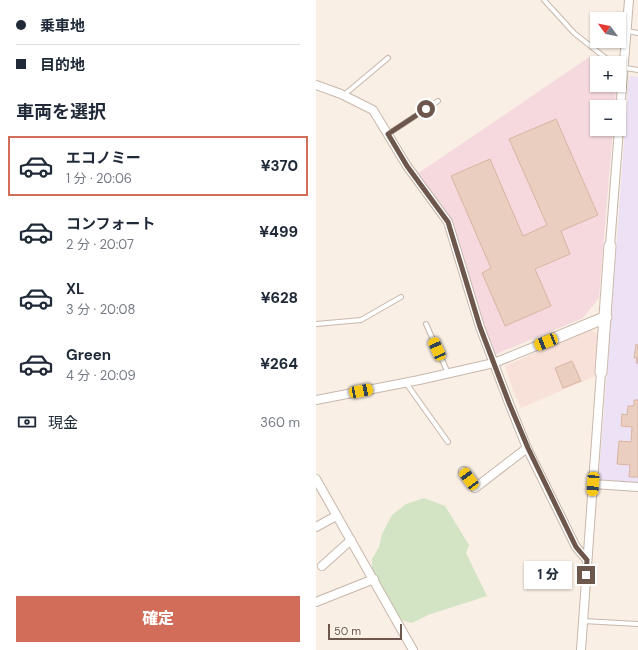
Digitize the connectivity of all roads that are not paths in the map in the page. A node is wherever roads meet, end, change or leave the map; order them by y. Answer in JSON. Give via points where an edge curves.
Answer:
{"nodes":[{"id":1,"x":544,"y":0,"type":"edge"},
{"id":2,"x":629,"y":0,"type":"edge"},
{"id":3,"x":627,"y":32,"type":"junction"},
{"id":4,"x":638,"y":33,"type":"edge"},
{"id":5,"x":603,"y":56,"type":"edge"},
{"id":6,"x":623,"y":56,"type":"edge"},
{"id":7,"x":388,"y":58,"type":"dead end"},
{"id":8,"x":626,"y":69,"type":"edge"},
{"id":9,"x":638,"y":70,"type":"edge"},
{"id":10,"x":316,"y":85,"type":"edge"},
{"id":11,"x":344,"y":96,"type":"junction"},
{"id":12,"x":438,"y":101,"type":"dead end"},
{"id":13,"x":388,"y":134,"type":"junction"},
{"id":14,"x":618,"y":136,"type":"edge"},
{"id":15,"x":610,"y":246,"type":"joint"},
{"id":16,"x":401,"y":297,"type":"dead end"},
{"id":17,"x":606,"y":317,"type":"junction"},
{"id":18,"x":316,"y":324,"type":"edge"},
{"id":19,"x":426,"y":324,"type":"dead end"},
{"id":20,"x":546,"y":342,"type":"joint"},
{"id":21,"x":494,"y":363,"type":"junction"},
{"id":22,"x":601,"y":372,"type":"joint"},
{"id":23,"x":448,"y":374,"type":"junction"},
{"id":24,"x":406,"y":383,"type":"junction"},
{"id":25,"x":316,"y":400,"type":"edge"},
{"id":26,"x":448,"y":442,"type":"dead end"},
{"id":27,"x":528,"y":448,"type":"junction"},
{"id":28,"x":463,"y":471,"type":"dead end"},
{"id":29,"x":316,"y":479,"type":"edge"},
{"id":30,"x":593,"y":484,"type":"junction"},
{"id":31,"x":638,"y":487,"type":"edge"},
{"id":32,"x":336,"y":516,"type":"junction"},
{"id":33,"x":316,"y":527,"type":"edge"},
{"id":34,"x":351,"y":540,"type":"junction"},
{"id":35,"x":587,"y":560,"type":"junction"},
{"id":36,"x":322,"y":566,"type":"dead end"},
{"id":37,"x":374,"y":579,"type":"junction"},
{"id":38,"x":316,"y":602,"type":"edge"},
{"id":39,"x":583,"y":620,"type":"junction"},
{"id":40,"x":638,"y":624,"type":"edge"},
{"id":41,"x":413,"y":650,"type":"edge"},
{"id":42,"x":581,"y":650,"type":"edge"}],
"edges":[{"from":1,"to":5,"type":"lane","via":[[574,32]]},
{"from":2,"to":3,"type":"street"},
{"from":3,"to":4,"type":"lane"},
{"from":3,"to":6,"type":"street"},
{"from":7,"to":11,"type":"lane"},
{"from":8,"to":9,"type":"lane"},
{"from":10,"to":11,"type":"street"},
{"from":11,"to":13,"type":"street","via":[[373,110]]},
{"from":12,"to":13,"type":"lane"},
{"from":13,"to":21,"type":"street","via":[[407,166],[448,222],[480,327]]},
{"from":14,"to":15,"type":"street"},
{"from":15,"to":17,"type":"street"},
{"from":16,"to":18,"type":"lane","via":[[361,320]]},
{"from":17,"to":20,"type":"street"},
{"from":17,"to":22,"type":"street"},
{"from":19,"to":23,"type":"lane"},
{"from":20,"to":21,"type":"street"},
{"from":21,"to":23,"type":"street"},
{"from":21,"to":27,"type":"street"},
{"from":22,"to":30,"type":"street"},
{"from":23,"to":24,"type":"street"},
{"from":24,"to":25,"type":"street"},
{"from":24,"to":26,"type":"lane"},
{"from":27,"to":28,"type":"street","via":[[475,488]]},
{"from":27,"to":35,"type":"street","via":[[576,547]]},
{"from":29,"to":32,"type":"street"},
{"from":30,"to":31,"type":"street"},
{"from":30,"to":35,"type":"street"},
{"from":32,"to":33,"type":"street"},
{"from":32,"to":34,"type":"street"},
{"from":34,"to":36,"type":"street"},
{"from":34,"to":37,"type":"street"},
{"from":35,"to":39,"type":"street"},
{"from":37,"to":38,"type":"street"},
{"from":37,"to":41,"type":"street"},
{"from":39,"to":40,"type":"lane"},
{"from":39,"to":42,"type":"street"}]}
